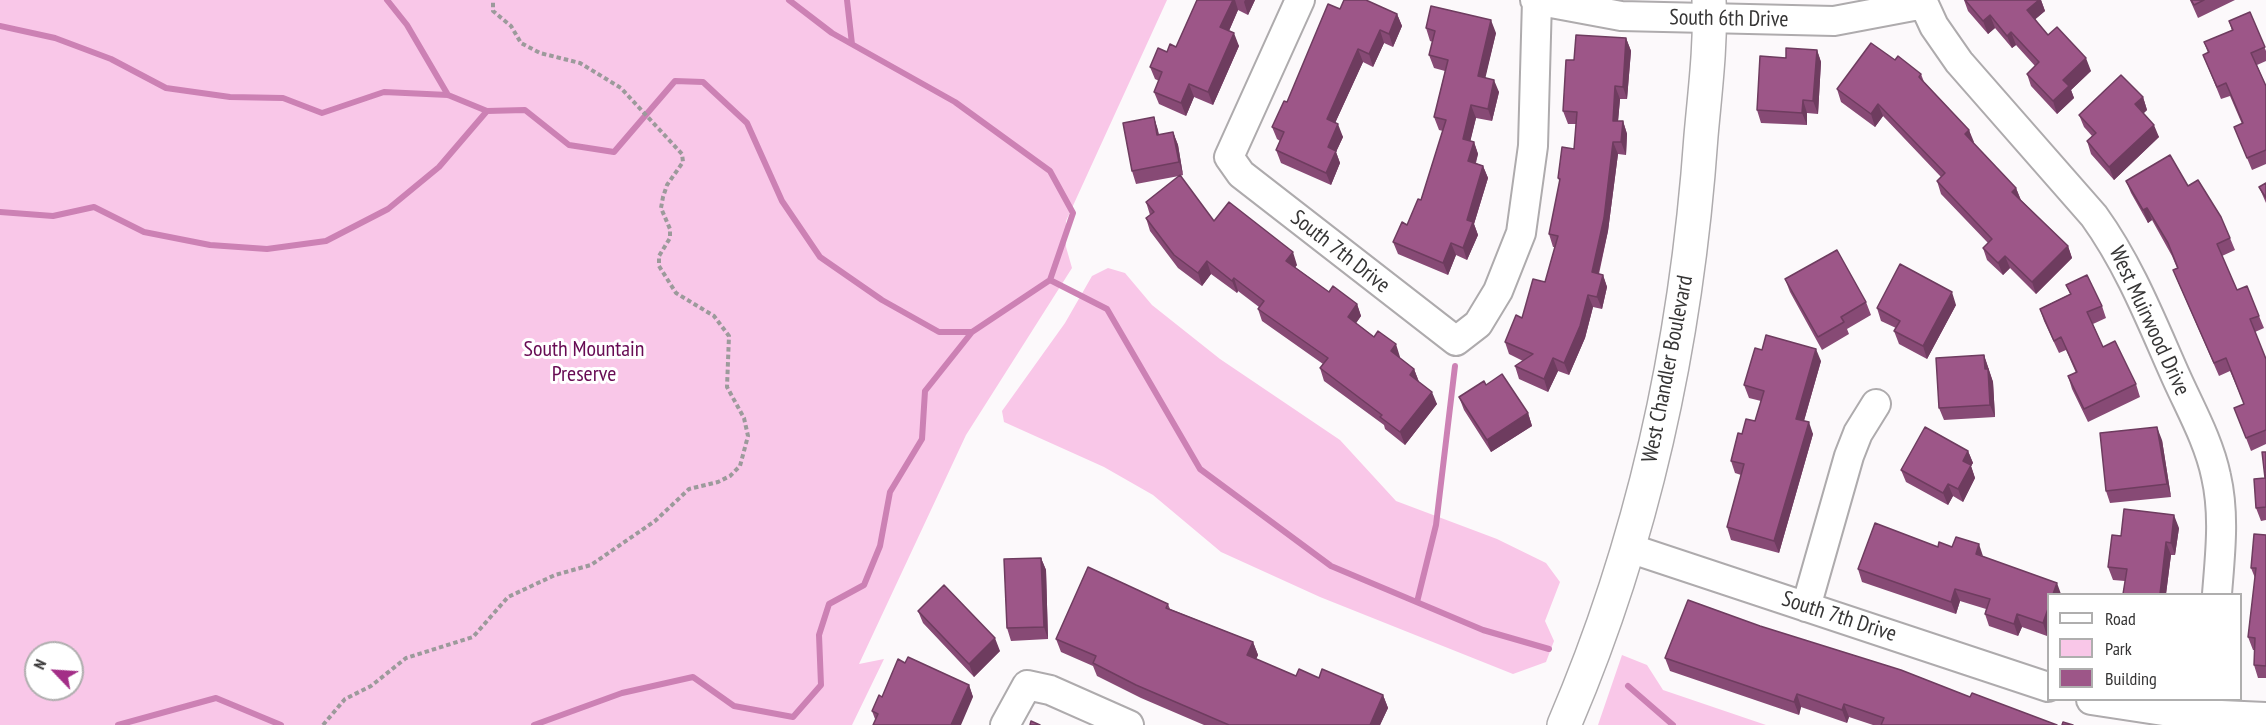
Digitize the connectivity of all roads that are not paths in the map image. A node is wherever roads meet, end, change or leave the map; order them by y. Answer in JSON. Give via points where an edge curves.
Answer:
{"nodes":[{"id":1,"x":1300,"y":0,"type":"edge"},
{"id":2,"x":1536,"y":0,"type":"edge"},
{"id":3,"x":1923,"y":2,"type":"edge"},
{"id":4,"x":1709,"y":9,"type":"edge"},
{"id":5,"x":1876,"y":404,"type":"dead end"},
{"id":6,"x":1629,"y":548,"type":"junction"},
{"id":7,"x":2217,"y":593,"type":"edge"},
{"id":8,"x":1806,"y":607,"type":"junction"},
{"id":9,"x":2047,"y":686,"type":"edge"},
{"id":10,"x":2102,"y":701,"type":"edge"},
{"id":11,"x":2210,"y":707,"type":"edge"},
{"id":12,"x":2266,"y":717,"type":"edge"},
{"id":13,"x":1005,"y":725,"type":"edge"},
{"id":14,"x":1129,"y":725,"type":"edge"},
{"id":15,"x":1564,"y":725,"type":"edge"}],
"edges":[{"from":1,"to":2,"type":"street","name":"South 7th Drive","via":[[1229,157],[1241,174],[1456,341],[1478,324],[1498,291],[1521,233],[1533,146]]},
{"from":2,"to":4,"type":"street","name":"South 6th Drive","via":[[1621,16]]},
{"from":3,"to":4,"type":"street","name":"South 6th Drive","via":[[1834,21]]},
{"from":3,"to":7,"type":"street","name":"West Muirwood Drive","via":[[1959,62],[2094,216],[2132,277],[2216,476],[2221,529]]},
{"from":4,"to":6,"type":"main road","name":"West Chandler Boulevard","via":[[1698,187],[1680,322]]},
{"from":5,"to":8,"type":"street","via":[[1849,456]]},
{"from":6,"to":8,"type":"street","name":"South 7th Drive"},
{"from":6,"to":15,"type":"main road","name":"West Chandler Boulevard"},
{"from":8,"to":9,"type":"street","name":"South 7th Drive"},
{"from":10,"to":11,"type":"street","via":[[2146,709]]},
{"from":11,"to":12,"type":"street"},
{"from":13,"to":14,"type":"street","via":[[1027,685],[1050,690]]}]}
